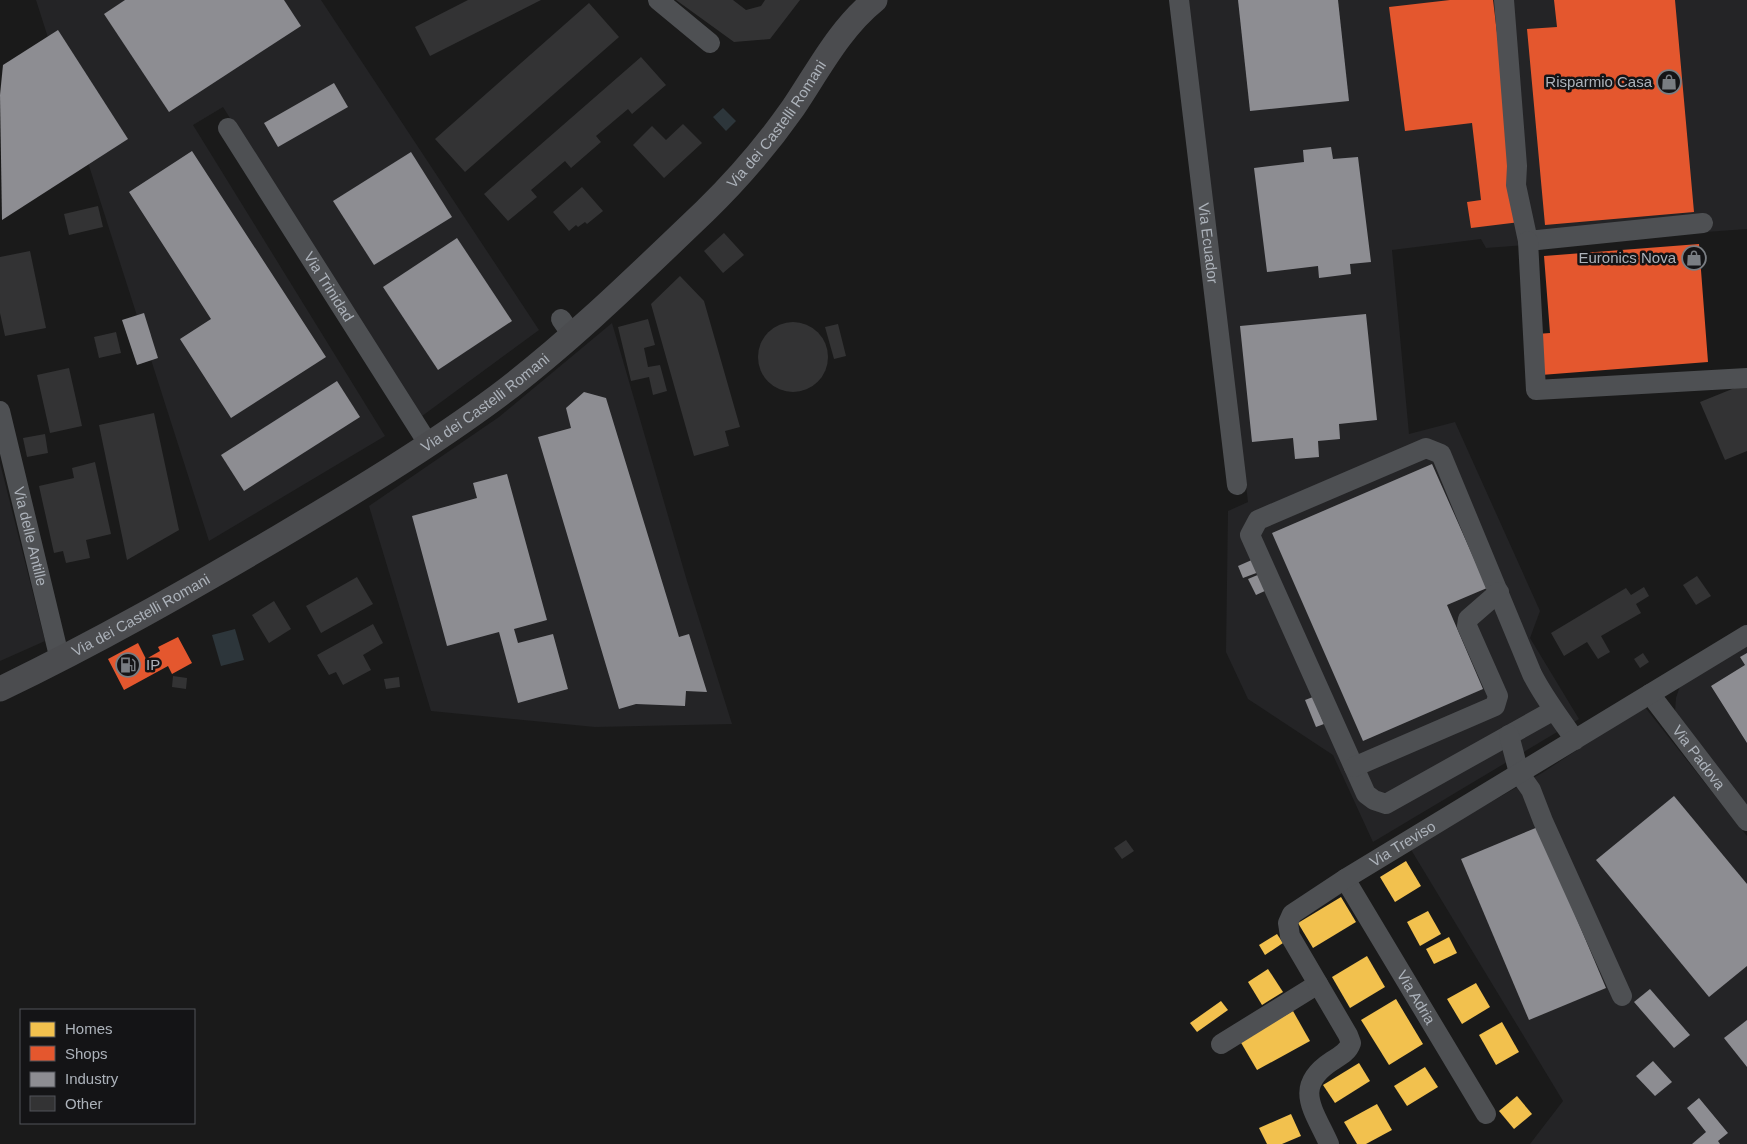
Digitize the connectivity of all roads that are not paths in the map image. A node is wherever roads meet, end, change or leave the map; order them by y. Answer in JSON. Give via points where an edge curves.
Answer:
{"nodes":[{"id":1,"x":658,"y":0,"type":"edge"},
{"id":2,"x":874,"y":0,"type":"edge"},
{"id":3,"x":1179,"y":0,"type":"edge"},
{"id":4,"x":1504,"y":0,"type":"edge"},
{"id":5,"x":710,"y":43,"type":"dead end"},
{"id":6,"x":228,"y":128,"type":"dead end"},
{"id":7,"x":1703,"y":223,"type":"dead end"},
{"id":8,"x":1528,"y":241,"type":"junction"},
{"id":9,"x":1747,"y":378,"type":"edge"},
{"id":10,"x":0,"y":412,"type":"edge"},
{"id":11,"x":429,"y":445,"type":"junction"},
{"id":12,"x":1237,"y":486,"type":"dead end"},
{"id":13,"x":1499,"y":592,"type":"junction"},
{"id":14,"x":1747,"y":635,"type":"edge"},
{"id":15,"x":60,"y":660,"type":"junction"},
{"id":16,"x":0,"y":689,"type":"edge"},
{"id":17,"x":1650,"y":694,"type":"junction"},
{"id":18,"x":1554,"y":710,"type":"junction"},
{"id":19,"x":1509,"y":735,"type":"junction"},
{"id":20,"x":1575,"y":740,"type":"junction"},
{"id":21,"x":1354,"y":767,"type":"junction"},
{"id":22,"x":1519,"y":773,"type":"junction"},
{"id":23,"x":1747,"y":821,"type":"edge"},
{"id":24,"x":1345,"y":879,"type":"junction"},
{"id":25,"x":1318,"y":984,"type":"junction"},
{"id":26,"x":1622,"y":996,"type":"dead end"},
{"id":27,"x":1221,"y":1044,"type":"dead end"},
{"id":28,"x":1486,"y":1114,"type":"dead end"},
{"id":29,"x":1329,"y":1144,"type":"edge"}],
"edges":[{"from":1,"to":5,"type":"street"},
{"from":2,"to":11,"type":"main road","name":"Via dei Castelli Romani","via":[[842,34],[752,162],[704,211],[566,327],[498,396]]},
{"from":3,"to":12,"type":"street","name":"Via Ecuador"},
{"from":4,"to":8,"type":"street","via":[[1516,185]]},
{"from":6,"to":11,"type":"street","name":"Via Trinidad"},
{"from":7,"to":8,"type":"street"},
{"from":8,"to":9,"type":"street","via":[[1536,390]]},
{"from":10,"to":15,"type":"street","name":"Via delle Antille"},
{"from":11,"to":15,"type":"main road","name":"Via dei Castelli Romani","via":[[168,602]]},
{"from":13,"to":18,"type":"street","via":[[1534,679]]},
{"from":13,"to":21,"type":"street","via":[[1468,619],[1467,626],[1498,696],[1494,706]]},
{"from":13,"to":21,"type":"street","via":[[1446,460],[1434,449],[1426,448],[1258,520],[1250,535]]},
{"from":14,"to":17,"type":"street","name":"Via Treviso"},
{"from":15,"to":16,"type":"main road","name":"Via dei Castelli Romani"},
{"from":17,"to":20,"type":"street","name":"Via Treviso"},
{"from":17,"to":23,"type":"street","name":"Via Padova"},
{"from":18,"to":19,"type":"street"},
{"from":18,"to":20,"type":"street"},
{"from":19,"to":21,"type":"street","via":[[1386,804],[1366,794]]},
{"from":19,"to":22,"type":"street"},
{"from":20,"to":22,"type":"street","name":"Via Treviso"},
{"from":22,"to":24,"type":"street","name":"Via Treviso"},
{"from":22,"to":26,"type":"street","via":[[1531,790]]},
{"from":24,"to":25,"type":"street","name":"Via Treviso","via":[[1298,908],[1288,923],[1292,939]]},
{"from":24,"to":28,"type":"street","name":"Via Adria"},
{"from":25,"to":27,"type":"street"},
{"from":25,"to":29,"type":"street","name":"Via Treviso","via":[[1351,1043],[1345,1052],[1317,1072],[1309,1085],[1310,1101]]}]}
